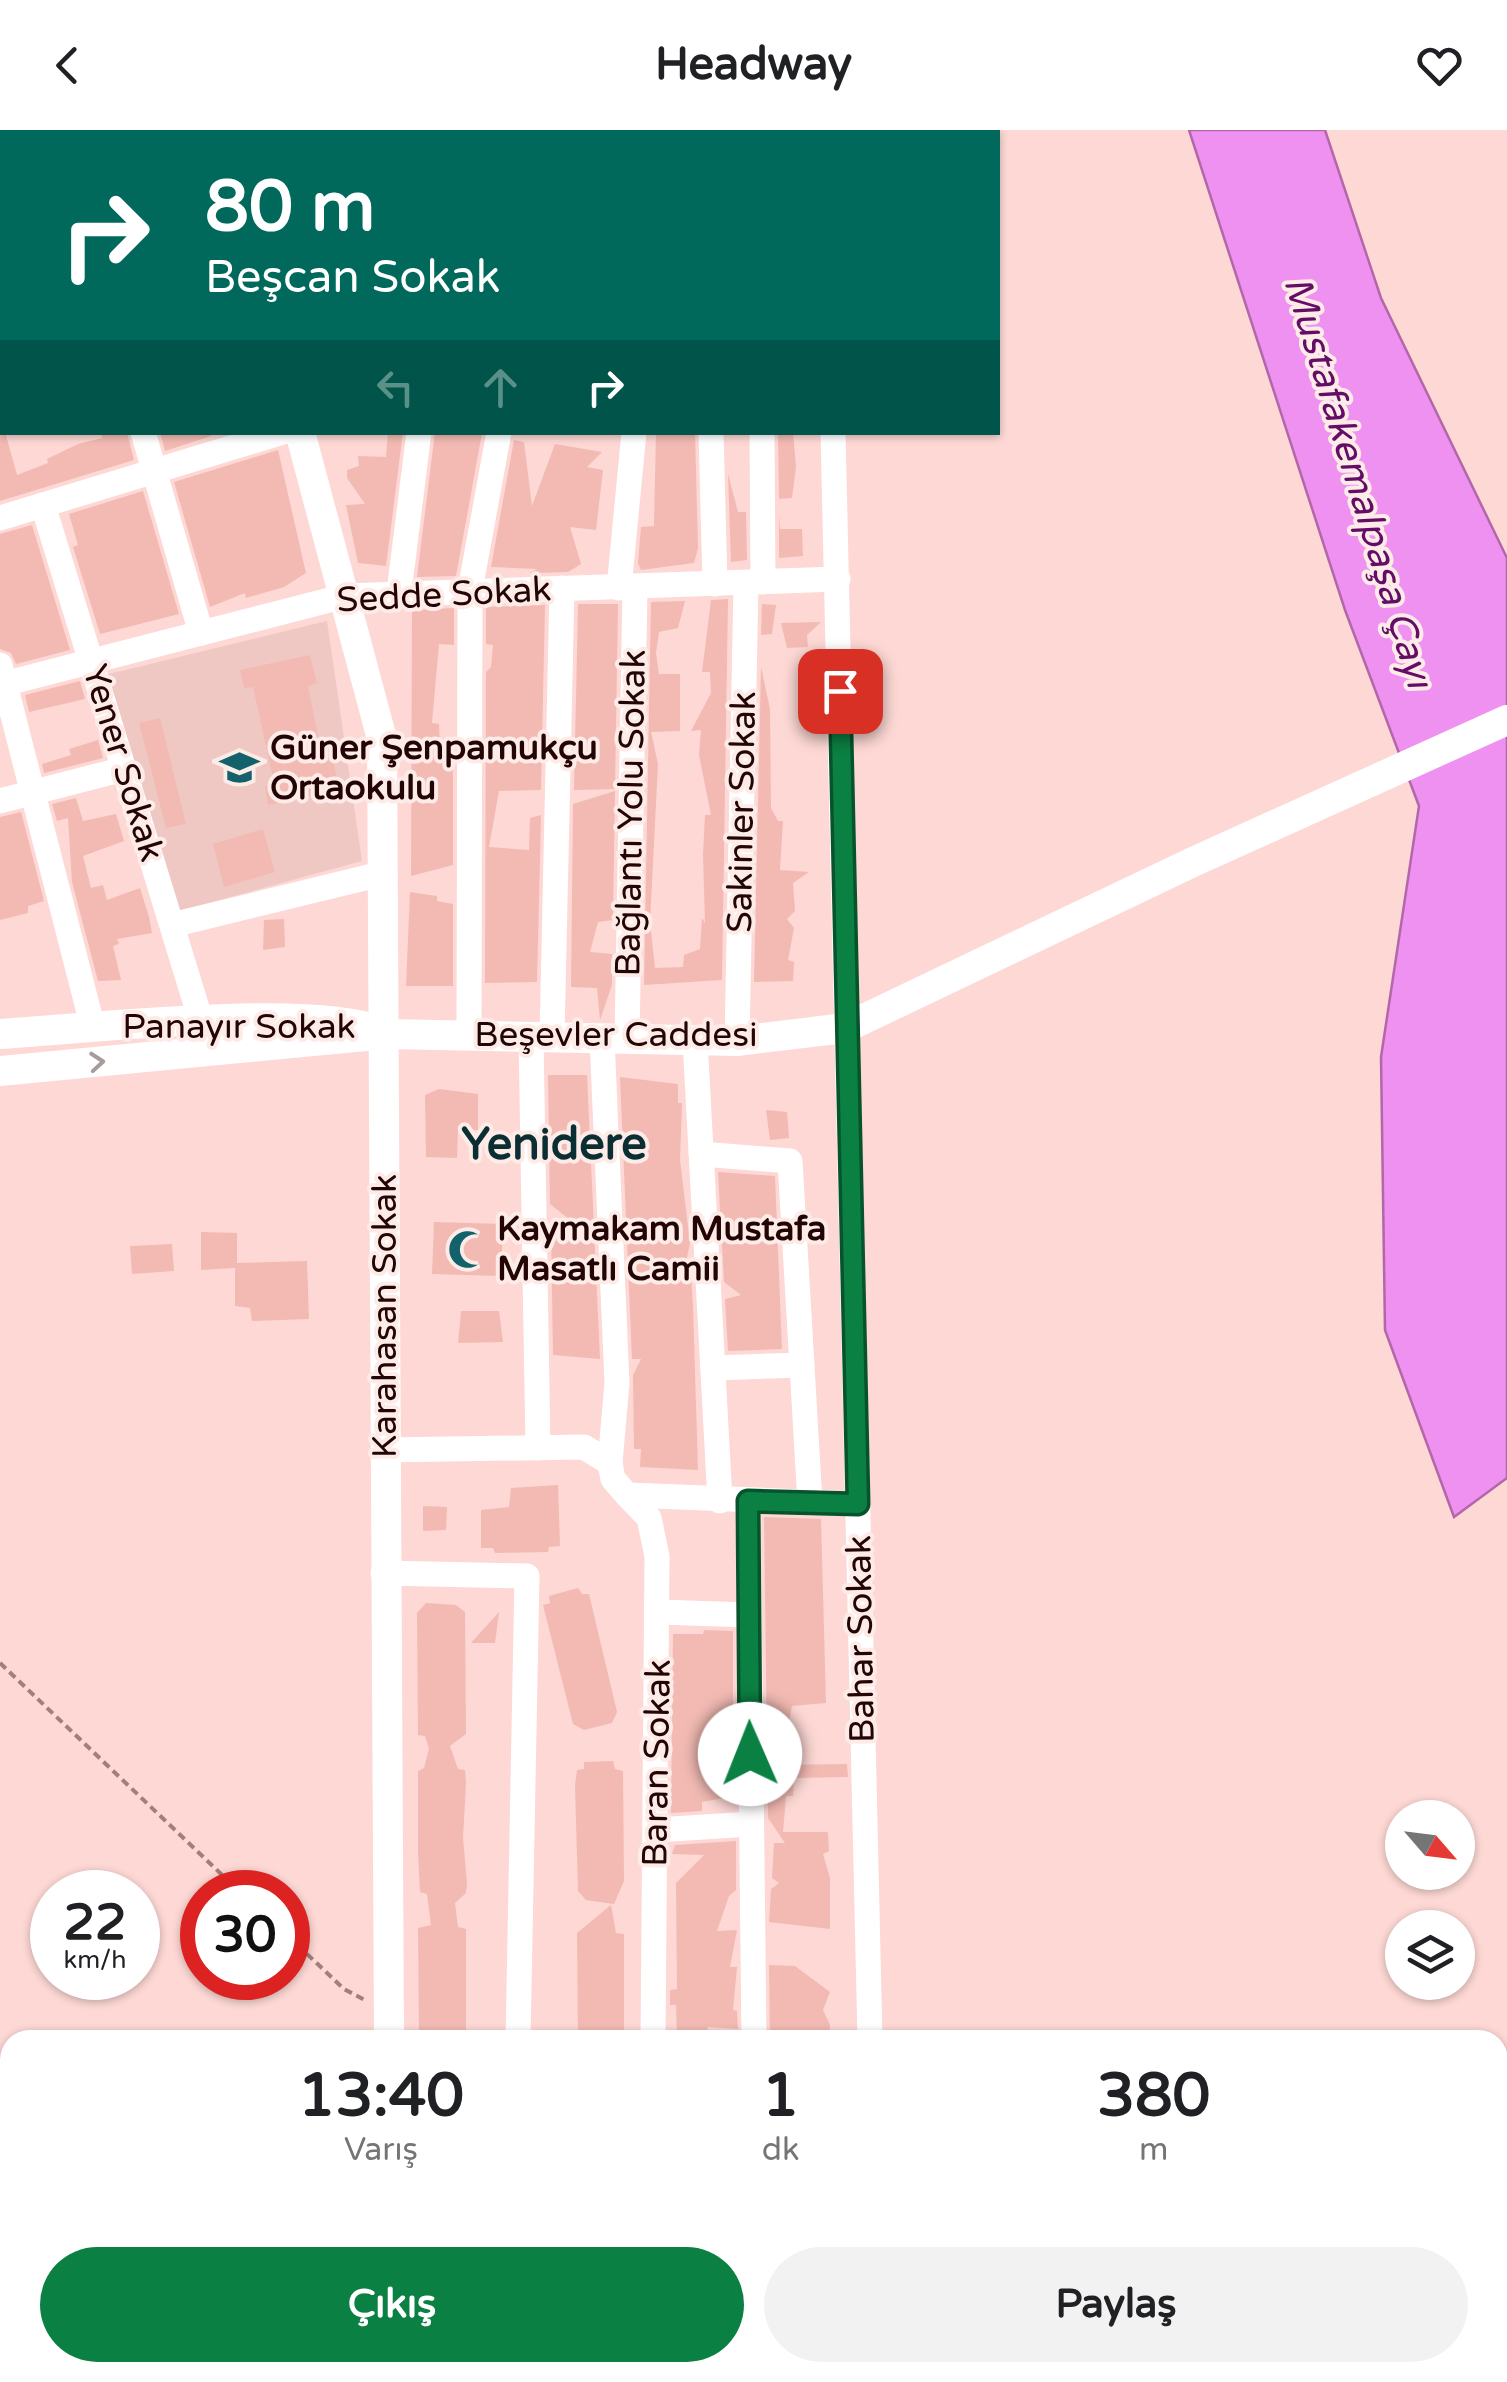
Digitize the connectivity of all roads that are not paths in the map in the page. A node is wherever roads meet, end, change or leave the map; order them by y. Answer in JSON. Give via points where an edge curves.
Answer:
{"nodes":[{"id":1,"x":144,"y":435,"type":"edge"},
{"id":2,"x":273,"y":435,"type":"edge"},
{"id":3,"x":301,"y":435,"type":"edge"},
{"id":4,"x":419,"y":435,"type":"edge"},
{"id":5,"x":498,"y":435,"type":"edge"},
{"id":6,"x":634,"y":435,"type":"edge"},
{"id":7,"x":711,"y":435,"type":"edge"},
{"id":8,"x":762,"y":435,"type":"edge"},
{"id":9,"x":833,"y":435,"type":"edge"},
{"id":10,"x":154,"y":471,"type":"junction"},
{"id":11,"x":43,"y":504,"type":"junction"},
{"id":12,"x":0,"y":518,"type":"edge"},
{"id":13,"x":838,"y":579,"type":"junction"},
{"id":14,"x":754,"y":582,"type":"junction"},
{"id":15,"x":714,"y":584,"type":"junction"},
{"id":16,"x":562,"y":588,"type":"junction"},
{"id":17,"x":627,"y":588,"type":"junction"},
{"id":18,"x":470,"y":590,"type":"junction"},
{"id":19,"x":399,"y":592,"type":"junction"},
{"id":20,"x":345,"y":596,"type":"junction"},
{"id":21,"x":201,"y":633,"type":"junction"},
{"id":22,"x":93,"y":661,"type":"junction"},
{"id":23,"x":2,"y":678,"type":"edge"},
{"id":24,"x":1507,"y":720,"type":"edge"},
{"id":25,"x":124,"y":768,"type":"junction"},
{"id":26,"x":33,"y":792,"type":"junction"},
{"id":27,"x":0,"y":802,"type":"edge"},
{"id":28,"x":384,"y":873,"type":"junction"},
{"id":29,"x":172,"y":925,"type":"junction"},
{"id":30,"x":202,"y":1021,"type":"junction"},
{"id":31,"x":93,"y":1028,"type":"junction"},
{"id":32,"x":845,"y":1028,"type":"junction"},
{"id":33,"x":0,"y":1034,"type":"edge"},
{"id":34,"x":387,"y":1034,"type":"junction"},
{"id":35,"x":470,"y":1035,"type":"junction"},
{"id":36,"x":541,"y":1037,"type":"junction"},
{"id":37,"x":614,"y":1039,"type":"junction"},
{"id":38,"x":695,"y":1040,"type":"junction"},
{"id":39,"x":737,"y":1041,"type":"junction"},
{"id":40,"x":0,"y":1071,"type":"edge"},
{"id":41,"x":701,"y":1154,"type":"junction"},
{"id":42,"x":802,"y":1365,"type":"junction"},
{"id":43,"x":713,"y":1368,"type":"junction"},
{"id":44,"x":538,"y":1448,"type":"junction"},
{"id":45,"x":384,"y":1450,"type":"junction"},
{"id":46,"x":610,"y":1463,"type":"junction"},
{"id":47,"x":628,"y":1496,"type":"junction"},
{"id":48,"x":720,"y":1500,"type":"junction"},
{"id":49,"x":748,"y":1501,"type":"junction"},
{"id":50,"x":810,"y":1502,"type":"junction"},
{"id":51,"x":858,"y":1504,"type":"junction"},
{"id":52,"x":383,"y":1572,"type":"junction"},
{"id":53,"x":658,"y":1612,"type":"junction"},
{"id":54,"x":749,"y":1615,"type":"junction"},
{"id":55,"x":752,"y":1824,"type":"junction"},
{"id":56,"x":656,"y":1830,"type":"junction"},
{"id":57,"x":389,"y":2030,"type":"edge"},
{"id":58,"x":518,"y":2030,"type":"edge"},
{"id":59,"x":653,"y":2030,"type":"edge"},
{"id":60,"x":754,"y":2030,"type":"edge"},
{"id":61,"x":870,"y":2030,"type":"edge"}],
"edges":[{"from":1,"to":10,"type":"street"},
{"from":2,"to":10,"type":"street"},
{"from":3,"to":20,"type":"street","name":"Karahasan Sokak"},
{"from":4,"to":19,"type":"street"},
{"from":5,"to":18,"type":"street"},
{"from":6,"to":17,"type":"street","name":"Bağlantı Yolu Sokak"},
{"from":7,"to":15,"type":"street"},
{"from":8,"to":14,"type":"street","name":"Sakinler Sokak"},
{"from":9,"to":13,"type":"street","name":"Bahar Sokak"},
{"from":10,"to":11,"type":"street"},
{"from":10,"to":21,"type":"street"},
{"from":11,"to":12,"type":"street"},
{"from":11,"to":22,"type":"street","name":"Yener Sokak"},
{"from":13,"to":14,"type":"street","name":"Sedde Sokak"},
{"from":13,"to":32,"type":"street","name":"Bahar Sokak"},
{"from":14,"to":15,"type":"street","name":"Sedde Sokak"},
{"from":14,"to":39,"type":"street","name":"Sakinler Sokak"},
{"from":15,"to":17,"type":"street","name":"Sedde Sokak"},
{"from":16,"to":17,"type":"street","name":"Sedde Sokak"},
{"from":16,"to":18,"type":"street","name":"Sedde Sokak"},
{"from":16,"to":36,"type":"street"},
{"from":17,"to":37,"type":"street","name":"Bağlantı Yolu Sokak"},
{"from":18,"to":19,"type":"street","name":"Sedde Sokak"},
{"from":18,"to":35,"type":"street"},
{"from":19,"to":20,"type":"street","name":"Sedde Sokak"},
{"from":20,"to":21,"type":"street","name":"Sedde Sokak"},
{"from":20,"to":28,"type":"street","name":"Karahasan Sokak","via":[[382,739]]},
{"from":21,"to":22,"type":"street","name":"Sedde Sokak"},
{"from":22,"to":23,"type":"street","name":"Sedde Sokak"},
{"from":22,"to":25,"type":"street","name":"Yener Sokak"},
{"from":23,"to":26,"type":"street"},
{"from":24,"to":32,"type":"street","name":"Beşevler Caddesi"},
{"from":25,"to":26,"type":"street"},
{"from":25,"to":29,"type":"street","name":"Yener Sokak"},
{"from":26,"to":27,"type":"street"},
{"from":26,"to":31,"type":"street"},
{"from":28,"to":29,"type":"street"},
{"from":28,"to":34,"type":"street","name":"Karahasan Sokak"},
{"from":29,"to":30,"type":"street","name":"Yener Sokak"},
{"from":30,"to":31,"type":"street","name":"Panayır Sokak"},
{"from":30,"to":34,"type":"street","name":"Panayır Sokak","via":[[353,1021]]},
{"from":31,"to":33,"type":"street","name":"Panayır Sokak"},
{"from":32,"to":39,"type":"street","name":"Beşevler Caddesi"},
{"from":32,"to":51,"type":"street","name":"Bahar Sokak"},
{"from":34,"to":35,"type":"street","name":"Beşevler Caddesi"},
{"from":40,"to":34,"type":"street","name":"Panayır Sokak","one_way":true},
{"from":34,"to":45,"type":"street","name":"Karahasan Sokak"},
{"from":35,"to":36,"type":"street","name":"Beşevler Caddesi"},
{"from":36,"to":37,"type":"street","name":"Beşevler Caddesi"},
{"from":36,"to":44,"type":"street"},
{"from":37,"to":38,"type":"street","name":"Beşevler Caddesi"},
{"from":37,"to":46,"type":"street","name":"Bağlantı Yolu Sokak","via":[[618,1384]]},
{"from":38,"to":39,"type":"street","name":"Beşevler Caddesi"},
{"from":38,"to":41,"type":"street"},
{"from":41,"to":42,"type":"street","name":"Bahar Sokak","via":[[790,1161]]},
{"from":41,"to":43,"type":"street"},
{"from":42,"to":43,"type":"street"},
{"from":42,"to":50,"type":"street","name":"Bahar Sokak"},
{"from":43,"to":48,"type":"street"},
{"from":44,"to":45,"type":"street"},
{"from":44,"to":46,"type":"street","via":[[584,1447]]},
{"from":45,"to":52,"type":"street","name":"Karahasan Sokak"},
{"from":46,"to":47,"type":"street","name":"Baran Sokak","via":[[612,1479]]},
{"from":47,"to":48,"type":"street"},
{"from":47,"to":53,"type":"street","name":"Baran Sokak","via":[[649,1518]]},
{"from":48,"to":49,"type":"street"},
{"from":49,"to":50,"type":"street"},
{"from":49,"to":54,"type":"street"},
{"from":50,"to":51,"type":"street"},
{"from":51,"to":61,"type":"street","name":"Bahar Sokak"},
{"from":52,"to":57,"type":"street","name":"Karahasan Sokak"},
{"from":52,"to":58,"type":"street","via":[[527,1576]]},
{"from":53,"to":54,"type":"street"},
{"from":53,"to":56,"type":"street","name":"Baran Sokak"},
{"from":54,"to":55,"type":"street"},
{"from":55,"to":56,"type":"street"},
{"from":55,"to":60,"type":"street"},
{"from":56,"to":59,"type":"street","name":"Baran Sokak"}]}
